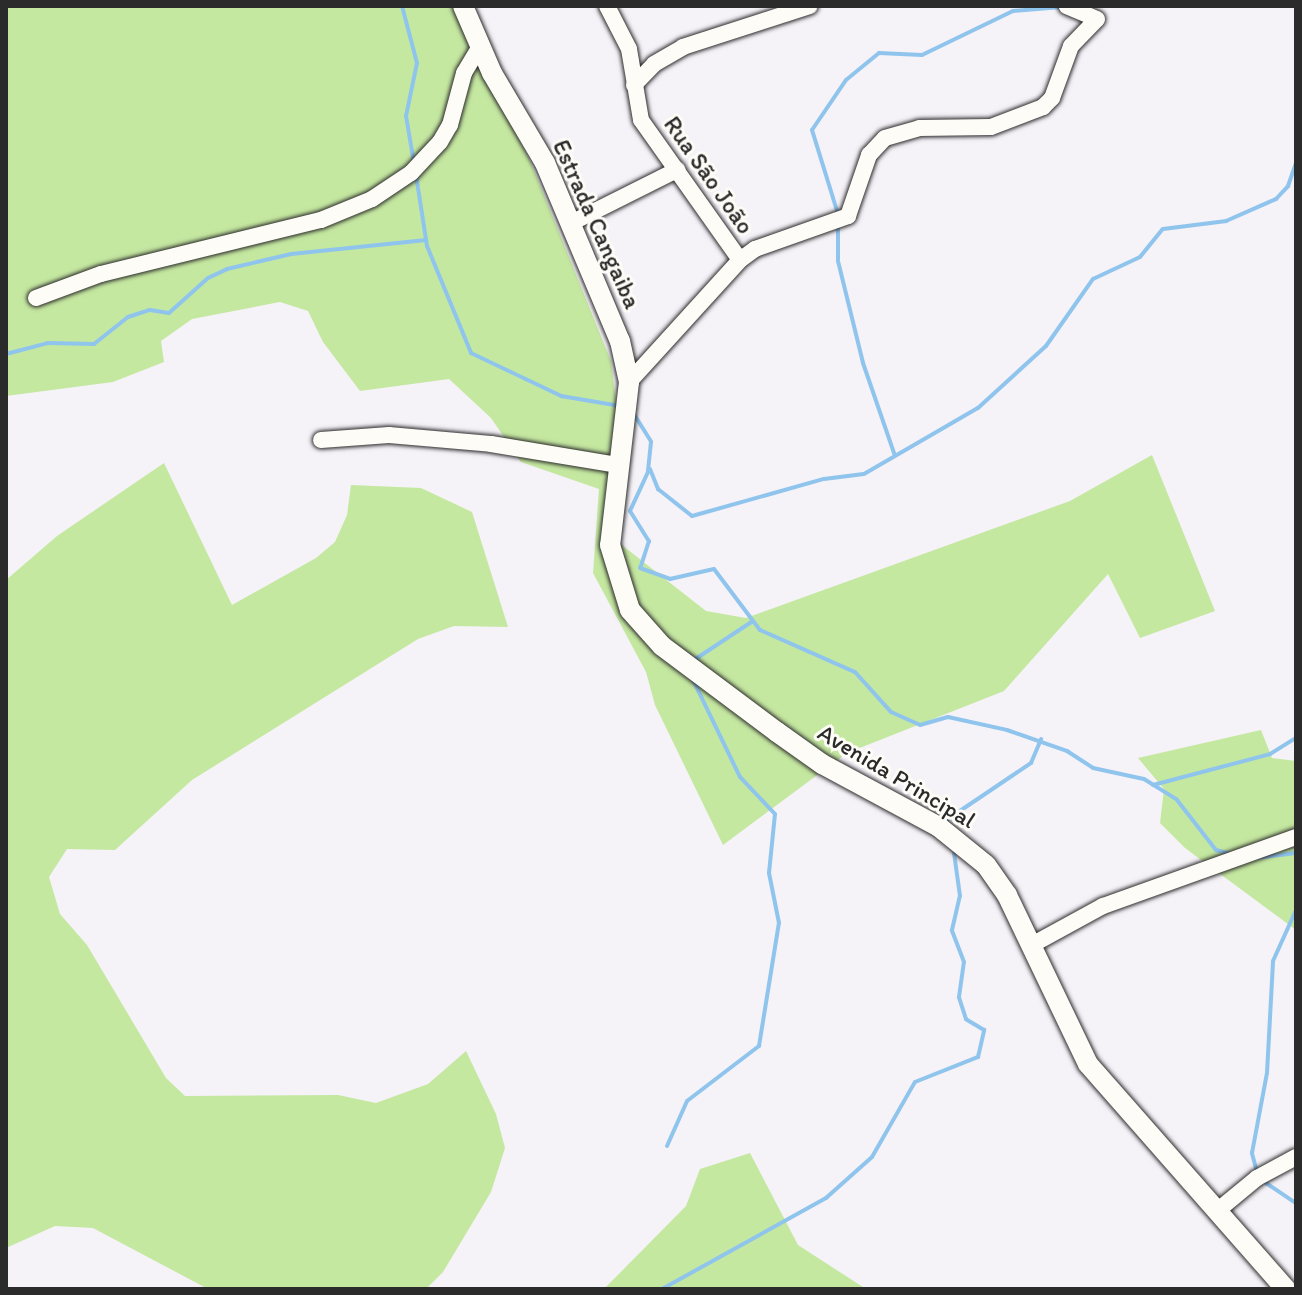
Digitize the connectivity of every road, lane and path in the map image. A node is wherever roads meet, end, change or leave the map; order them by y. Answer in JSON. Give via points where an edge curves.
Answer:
{"nodes":[{"id":1,"x":463,"y":6,"type":"edge"},
{"id":2,"x":607,"y":6,"type":"edge"},
{"id":3,"x":810,"y":6,"type":"edge"},
{"id":4,"x":1067,"y":6,"type":"edge"},
{"id":5,"x":480,"y":46,"type":"junction"},
{"id":6,"x":634,"y":85,"type":"junction"},
{"id":7,"x":677,"y":170,"type":"junction"},
{"id":8,"x":571,"y":223,"type":"junction"},
{"id":9,"x":740,"y":260,"type":"junction"},
{"id":10,"x":36,"y":298,"type":"dead end"},
{"id":11,"x":629,"y":382,"type":"junction"},
{"id":12,"x":321,"y":440,"type":"dead end"},
{"id":13,"x":618,"y":465,"type":"junction"},
{"id":14,"x":1296,"y":837,"type":"edge"},
{"id":15,"x":1030,"y":946,"type":"junction"},
{"id":16,"x":1296,"y":1157,"type":"edge"},
{"id":17,"x":1217,"y":1211,"type":"junction"},
{"id":18,"x":1286,"y":1289,"type":"edge"}],
"edges":[{"from":1,"to":5,"type":"street","name":"Estrada Cangaiba"},
{"from":2,"to":6,"type":"street","name":"Rua São João","via":[[625,37]]},
{"from":3,"to":6,"type":"street","via":[[683,47],[654,64]]},
{"from":4,"to":9,"type":"street","via":[[1097,19],[1071,46],[1052,98],[1043,107],[991,127],[919,128],[885,138],[869,155],[848,216],[755,249]]},
{"from":5,"to":8,"type":"street","name":"Estrada Cangaiba","via":[[545,163]]},
{"from":5,"to":10,"type":"street","via":[[464,73],[440,142],[411,173],[372,199],[334,216],[101,274]]},
{"from":6,"to":7,"type":"street","name":"Rua São João","via":[[641,120]]},
{"from":7,"to":8,"type":"street"},
{"from":7,"to":9,"type":"street","name":"Rua São João"},
{"from":8,"to":11,"type":"street","name":"Estrada Cangaiba","via":[[614,324]]},
{"from":9,"to":11,"type":"street","name":"Rua São João"},
{"from":11,"to":13,"type":"street","name":"Avenida Principal"},
{"from":12,"to":13,"type":"street","via":[[389,435]]},
{"from":13,"to":15,"type":"street","name":"Avenida Principal","via":[[611,558],[625,600],[644,629],[822,764],[965,846],[1000,883]]},
{"from":14,"to":15,"type":"street","via":[[1103,906]]},
{"from":15,"to":17,"type":"street","name":"Avenida Principal","via":[[1094,1073]]},
{"from":16,"to":17,"type":"street","via":[[1257,1178]]},
{"from":17,"to":18,"type":"street","name":"Avenida Principal"}]}
